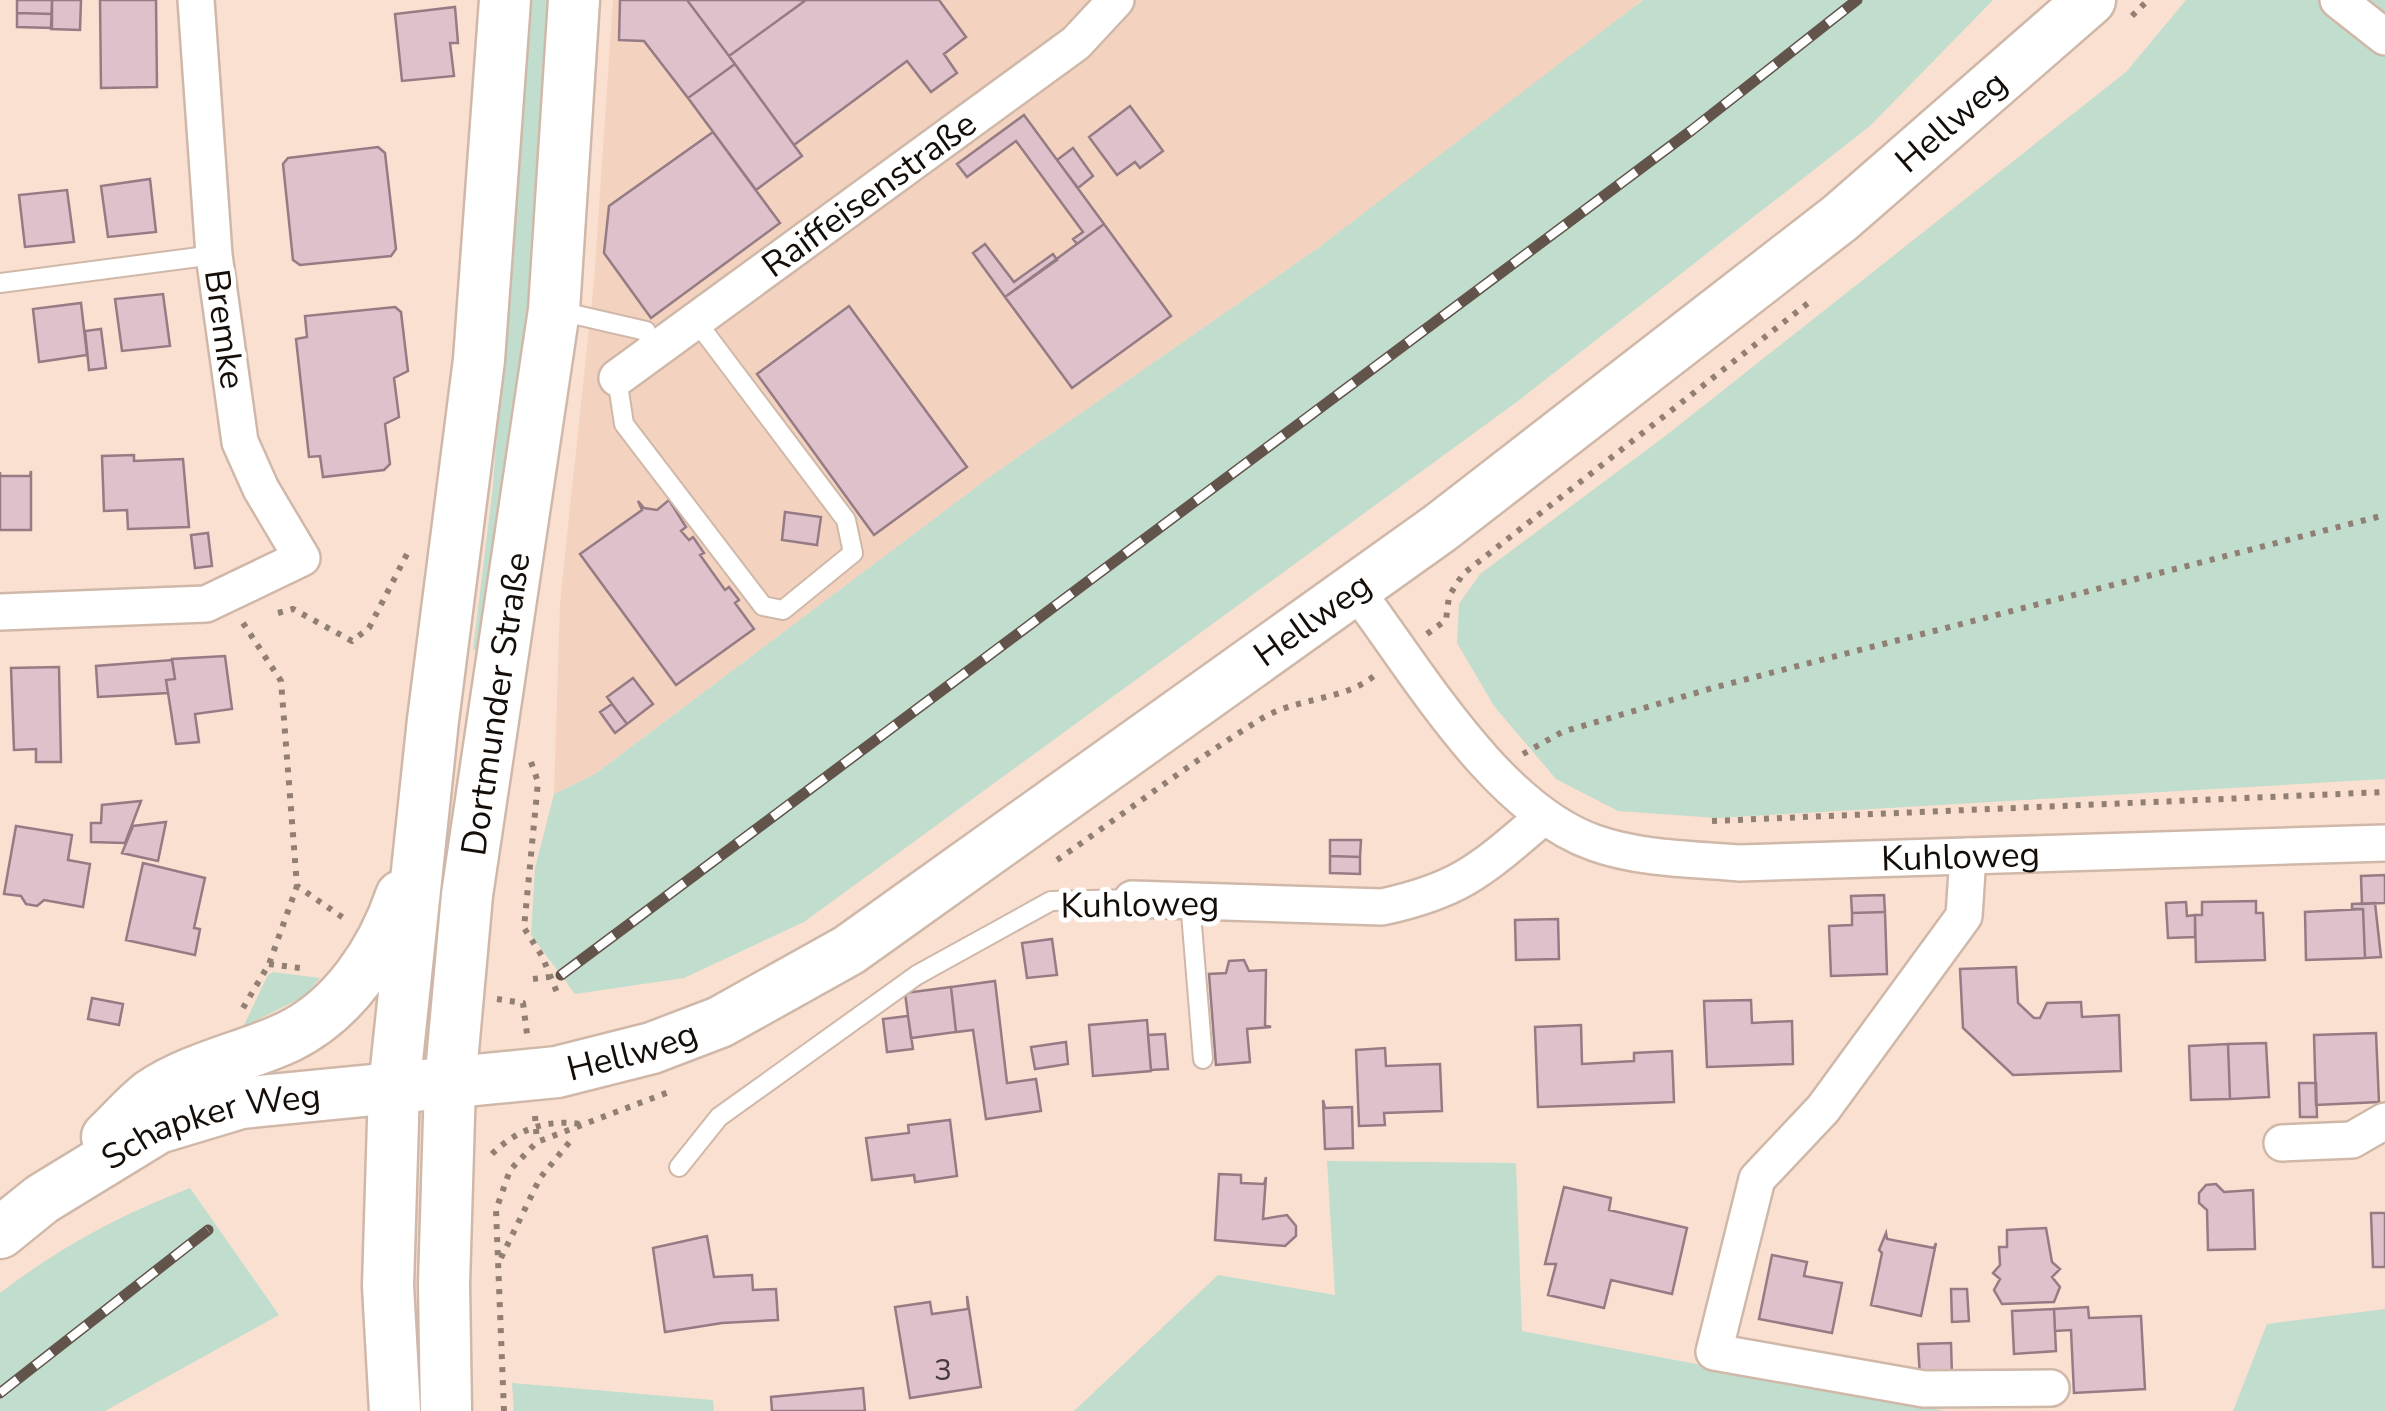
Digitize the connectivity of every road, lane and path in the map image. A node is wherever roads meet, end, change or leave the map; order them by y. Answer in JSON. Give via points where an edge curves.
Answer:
{"nodes":[{"id":1,"x":196,"y":0,"type":"edge"},
{"id":2,"x":505,"y":0,"type":"edge"},
{"id":3,"x":574,"y":0,"type":"edge"},
{"id":4,"x":1116,"y":0,"type":"edge"},
{"id":5,"x":2090,"y":0,"type":"edge"},
{"id":6,"x":2338,"y":0,"type":"edge"},
{"id":7,"x":2385,"y":38,"type":"edge"},
{"id":8,"x":214,"y":255,"type":"junction"},
{"id":9,"x":0,"y":283,"type":"edge"},
{"id":10,"x":554,"y":310,"type":"junction"},
{"id":11,"x":696,"y":320,"type":"junction"},
{"id":12,"x":653,"y":351,"type":"junction"},
{"id":13,"x":617,"y":378,"type":"joint"},
{"id":14,"x":2385,"y":515,"type":"edge"},
{"id":15,"x":420,"y":542,"type":"dead end"},
{"id":16,"x":1356,"y":590,"type":"junction"},
{"id":17,"x":0,"y":612,"type":"edge"},
{"id":18,"x":1496,"y":769,"type":"junction"},
{"id":19,"x":2385,"y":792,"type":"edge"},
{"id":20,"x":1542,"y":818,"type":"junction"},
{"id":21,"x":421,"y":837,"type":"junction"},
{"id":22,"x":2385,"y":843,"type":"edge"},
{"id":23,"x":1656,"y":856,"type":"junction"},
{"id":24,"x":1968,"y":856,"type":"junction"},
{"id":25,"x":530,"y":866,"type":"dead end"},
{"id":26,"x":297,"y":886,"type":"junction"},
{"id":27,"x":1132,"y":899,"type":"joint"},
{"id":28,"x":1190,"y":901,"type":"junction"},
{"id":29,"x":346,"y":920,"type":"dead end"},
{"id":30,"x":548,"y":977,"type":"junction"},
{"id":31,"x":534,"y":980,"type":"dead end"},
{"id":32,"x":558,"y":995,"type":"dead end"},
{"id":33,"x":231,"y":1058,"type":"junction"},
{"id":34,"x":1203,"y":1059,"type":"dead end"},
{"id":35,"x":450,"y":1084,"type":"junction"},
{"id":36,"x":394,"y":1088,"type":"junction"},
{"id":37,"x":2385,"y":1120,"type":"edge"},
{"id":38,"x":572,"y":1140,"type":"dead end"},
{"id":39,"x":2282,"y":1143,"type":"dead end"},
{"id":40,"x":487,"y":1159,"type":"dead end"},
{"id":41,"x":680,"y":1167,"type":"dead end"},
{"id":42,"x":42,"y":1198,"type":"junction"},
{"id":43,"x":0,"y":1233,"type":"edge"},
{"id":44,"x":500,"y":1260,"type":"junction"},
{"id":45,"x":2052,"y":1388,"type":"dead end"},
{"id":46,"x":395,"y":1411,"type":"edge"},
{"id":47,"x":446,"y":1411,"type":"edge"},
{"id":48,"x":504,"y":1411,"type":"edge"}],
"edges":[{"from":1,"to":8,"type":"street","name":"Bremke"},
{"from":2,"to":21,"type":"street","name":"Dortmunder Straße","via":[[478,360]]},
{"from":3,"to":10,"type":"street","name":"Dortmunder Straße"},
{"from":4,"to":11,"type":"street","name":"Raiffeisenstraße","via":[[1076,44]]},
{"from":5,"to":16,"type":"street","name":"Hellweg","via":[[1840,218]]},
{"from":6,"to":7,"type":"street"},
{"from":8,"to":9,"type":"lane"},
{"from":8,"to":17,"type":"street","name":"Bremke","via":[[240,442],[302,558],[206,604]]},
{"from":10,"to":12,"type":"lane","via":[[646,331]]},
{"from":10,"to":35,"type":"street","name":"Dortmunder Straße","via":[[466,895]]},
{"from":11,"to":12,"type":"street","name":"Raiffeisenstraße"},
{"from":11,"to":13,"type":"lane","via":[[835,505],[853,540],[853,553],[783,610],[762,606],[624,424]]},
{"from":12,"to":13,"type":"street","name":"Raiffeisenstraße"},
{"from":14,"to":18,"type":"path","via":[[1716,687],[1562,732]]},
{"from":15,"to":26,"type":"path","via":[[369,628],[352,642],[293,609],[242,621],[280,681]]},
{"from":16,"to":18,"type":"street","name":"Kuhloweg"},
{"from":16,"to":35,"type":"street","name":"Hellweg","via":[[849,950],[720,1022],[557,1072]]},
{"from":18,"to":20,"type":"street","name":"Kuhloweg"},
{"from":19,"to":23,"type":"path","via":[[1692,822]]},
{"from":20,"to":23,"type":"street","name":"Kuhloweg","via":[[1596,844]]},
{"from":20,"to":28,"type":"street","name":"Kuhloweg","via":[[1468,880],[1382,908]]},
{"from":21,"to":33,"type":"street","via":[[391,926],[350,988],[290,1036]]},
{"from":21,"to":36,"type":"street","name":"Dortmunder Straße"},
{"from":22,"to":24,"type":"street","name":"Kuhloweg"},
{"from":23,"to":24,"type":"street","name":"Kuhloweg","via":[[1740,863]]},
{"from":24,"to":45,"type":"street","via":[[1964,916],[1822,1109],[1757,1179],[1714,1352],[1924,1389]]},
{"from":25,"to":30,"type":"path","via":[[524,928]]},
{"from":26,"to":29,"type":"path"},
{"from":26,"to":33,"type":"path","via":[[269,964],[224,1040]]},
{"from":27,"to":28,"type":"street","name":"Kuhloweg"},
{"from":27,"to":41,"type":"lane","name":"Kuhloweg","via":[[1051,901],[917,975],[719,1117]]},
{"from":28,"to":34,"type":"lane"},
{"from":30,"to":31,"type":"path"},
{"from":30,"to":32,"type":"path"},
{"from":33,"to":42,"type":"street","via":[[153,1094]]},
{"from":35,"to":36,"type":"street","name":"Schapker Weg"},
{"from":35,"to":47,"type":"street","name":"Dortmunder Straße"},
{"from":36,"to":42,"type":"street","name":"Schapker Weg","via":[[242,1103],[158,1128]]},
{"from":36,"to":46,"type":"street","name":"Dortmunder Straße","via":[[388,1286]]},
{"from":37,"to":39,"type":"street","via":[[2352,1140]]},
{"from":38,"to":44,"type":"path","via":[[540,1178]]},
{"from":40,"to":44,"type":"path","via":[[526,1129],[558,1120],[581,1124],[537,1142],[510,1170],[496,1210]]},
{"from":42,"to":43,"type":"street","name":"Schapker Weg"},
{"from":44,"to":48,"type":"path"}]}
